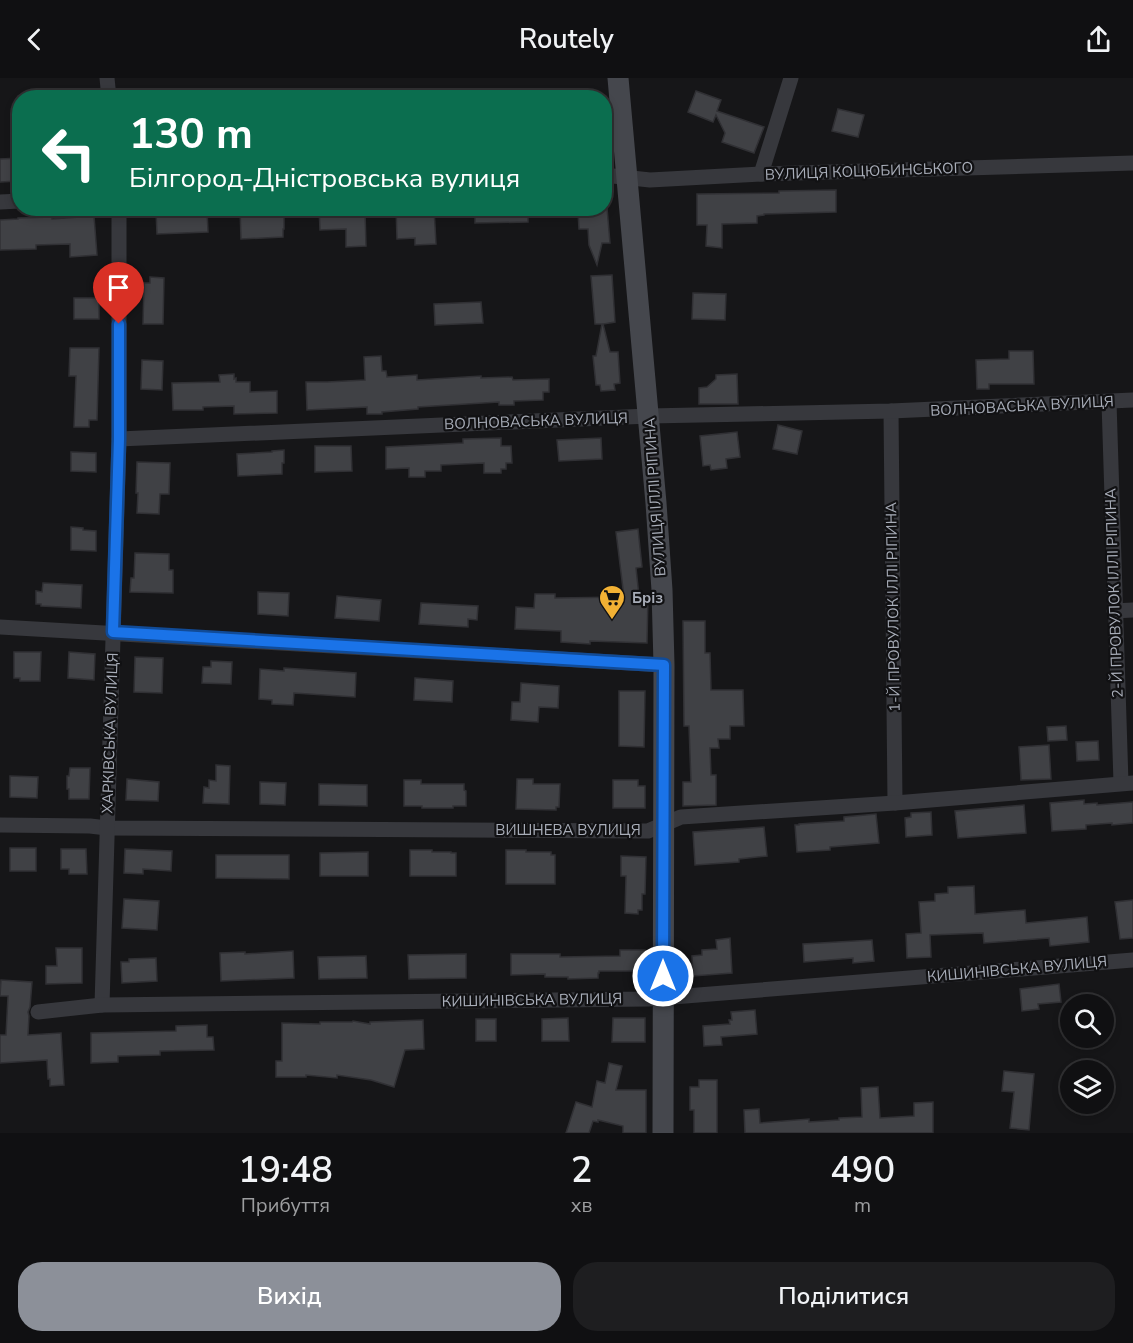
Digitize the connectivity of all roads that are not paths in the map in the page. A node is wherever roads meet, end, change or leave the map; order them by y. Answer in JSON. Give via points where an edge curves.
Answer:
{"nodes":[{"id":1,"x":618,"y":78,"type":"edge"},
{"id":2,"x":791,"y":78,"type":"edge"},
{"id":3,"x":1133,"y":163,"type":"edge"},
{"id":4,"x":761,"y":174,"type":"junction"},
{"id":5,"x":612,"y":176,"type":"edge"},
{"id":6,"x":627,"y":177,"type":"junction"},
{"id":7,"x":119,"y":216,"type":"edge"},
{"id":8,"x":1133,"y":400,"type":"edge"},
{"id":9,"x":1109,"y":402,"type":"junction"},
{"id":10,"x":891,"y":411,"type":"junction"},
{"id":11,"x":649,"y":416,"type":"junction"},
{"id":12,"x":119,"y":439,"type":"junction"},
{"id":13,"x":1133,"y":610,"type":"edge"},
{"id":14,"x":1114,"y":611,"type":"junction"},
{"id":15,"x":0,"y":627,"type":"edge"},
{"id":16,"x":113,"y":632,"type":"junction"},
{"id":17,"x":664,"y":665,"type":"junction"},
{"id":18,"x":1127,"y":783,"type":"edge"},
{"id":19,"x":895,"y":803,"type":"junction"},
{"id":20,"x":664,"y":824,"type":"junction"},
{"id":21,"x":0,"y":825,"type":"edge"},
{"id":22,"x":107,"y":828,"type":"junction"},
{"id":23,"x":1133,"y":960,"type":"edge"},
{"id":24,"x":663,"y":998,"type":"junction"},
{"id":25,"x":102,"y":1005,"type":"junction"},
{"id":26,"x":38,"y":1012,"type":"dead end"},
{"id":27,"x":663,"y":1133,"type":"edge"}],
"edges":[{"from":1,"to":6,"type":"street","name":"ВУЛИЦЯ ІЛЛІ РІПИНА"},
{"from":2,"to":4,"type":"street"},
{"from":3,"to":4,"type":"street","name":"ВУЛИЦЯ КОЦЮБИНСЬКОГО"},
{"from":4,"to":6,"type":"street","name":"ВУЛИЦЯ КОЦЮБИНСЬКОГО","via":[[650,180]]},
{"from":5,"to":6,"type":"street","name":"ВУЛИЦЯ КОЦЮБИНСЬКОГО"},
{"from":6,"to":11,"type":"street","name":"ВУЛИЦЯ ІЛЛІ РІПИНА"},
{"from":7,"to":12,"type":"street","name":"ХАРКІВСЬКА ВУЛИЦЯ"},
{"from":8,"to":9,"type":"street","name":"ВОЛНОВАСЬКА ВУЛИЦЯ"},
{"from":9,"to":10,"type":"street","name":"ВОЛНОВАСЬКА ВУЛИЦЯ"},
{"from":9,"to":14,"type":"street","name":"2-Й ПРОВУЛОК ІЛЛІ РІПИНА"},
{"from":10,"to":11,"type":"street","name":"ВОЛНОВАСЬКА ВУЛИЦЯ"},
{"from":10,"to":19,"type":"street","name":"1-Й ПРОВУЛОК ІЛЛІ РІПИНА"},
{"from":11,"to":12,"type":"street","name":"ВОЛНОВАСЬКА ВУЛИЦЯ"},
{"from":11,"to":17,"type":"street","name":"ВУЛИЦЯ ІЛЛІ РІПИНА"},
{"from":12,"to":16,"type":"street","name":"ХАРКІВСЬКА ВУЛИЦЯ"},
{"from":13,"to":14,"type":"street"},
{"from":14,"to":18,"type":"street","name":"2-Й ПРОВУЛОК ІЛЛІ РІПИНА"},
{"from":15,"to":16,"type":"street"},
{"from":16,"to":17,"type":"street"},
{"from":16,"to":22,"type":"street","name":"ХАРКІВСЬКА ВУЛИЦЯ"},
{"from":17,"to":20,"type":"street","name":"ВУЛИЦЯ ІЛЛІ РІПИНА"},
{"from":18,"to":19,"type":"street","name":"ВИШНЕВА ВУЛИЦЯ"},
{"from":19,"to":20,"type":"street","name":"ВИШНЕВА ВУЛИЦЯ","via":[[681,817]]},
{"from":20,"to":22,"type":"street","name":"ВИШНЕВА ВУЛИЦЯ","via":[[648,831]]},
{"from":20,"to":24,"type":"street","name":"ВУЛИЦЯ ІЛЛІ РІПИНА"},
{"from":21,"to":22,"type":"street","name":"ВИШНЕВА ВУЛИЦЯ"},
{"from":22,"to":25,"type":"street","name":"ХАРКІВСЬКА ВУЛИЦЯ"},
{"from":23,"to":24,"type":"street","name":"КИШИНІВСЬКА ВУЛИЦЯ"},
{"from":24,"to":25,"type":"street","name":"КИШИНІВСЬКА ВУЛИЦЯ"},
{"from":24,"to":27,"type":"street","name":"ВУЛИЦЯ ІЛЛІ РІПИНА"},
{"from":25,"to":26,"type":"street","name":"КИШИНІВСЬКА ВУЛИЦЯ"}]}
